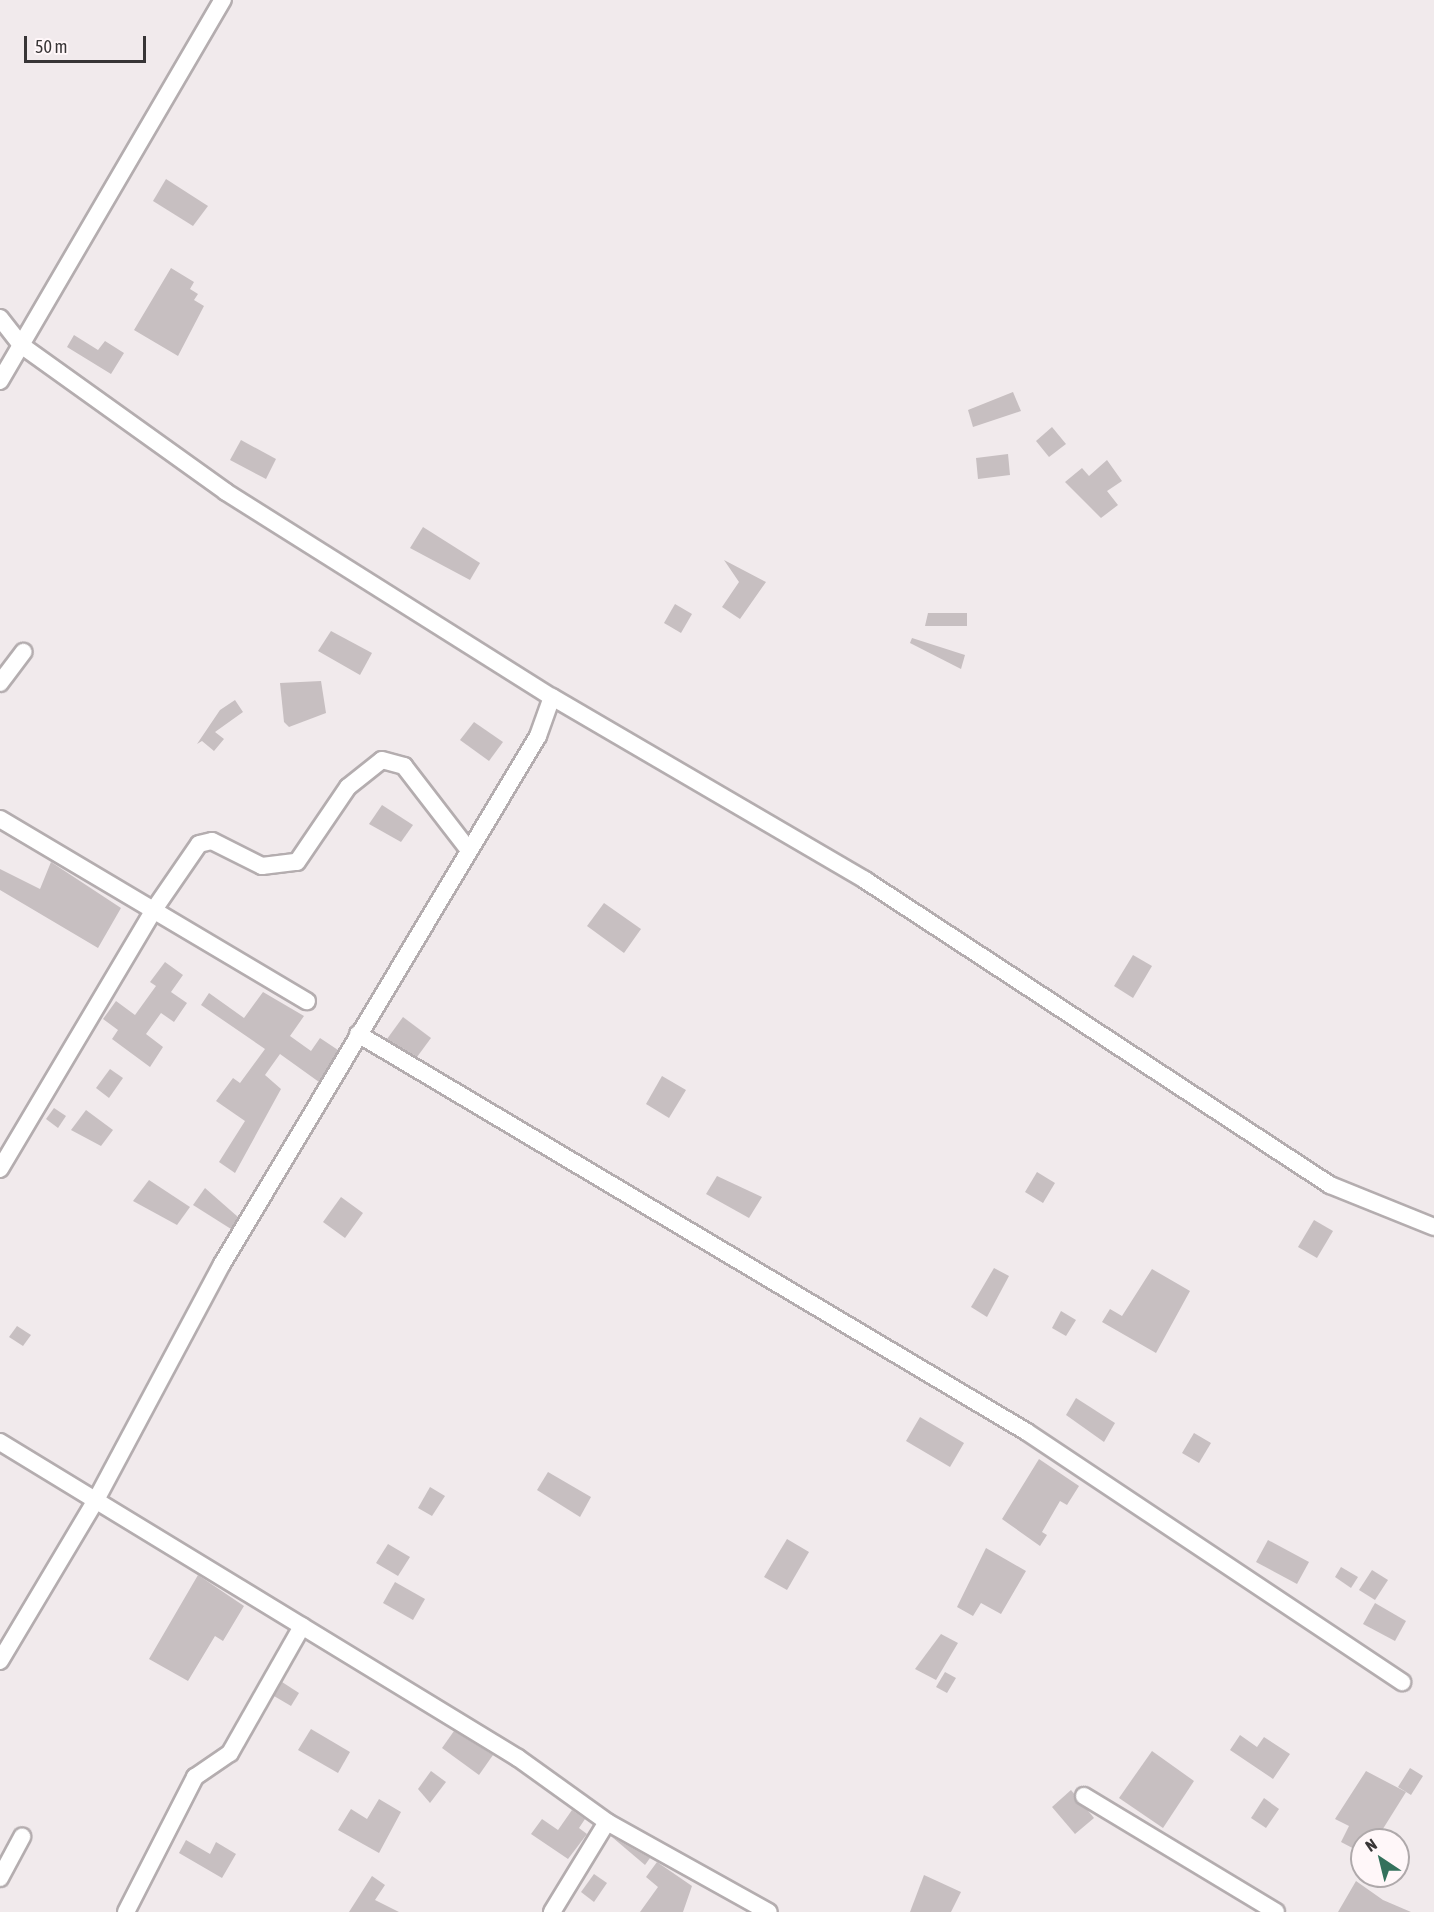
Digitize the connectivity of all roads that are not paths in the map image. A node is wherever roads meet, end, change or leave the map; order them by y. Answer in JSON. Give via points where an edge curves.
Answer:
{"nodes":[{"id":1,"x":223,"y":0,"type":"edge"},
{"id":2,"x":0,"y":318,"type":"edge"},
{"id":3,"x":21,"y":345,"type":"junction"},
{"id":4,"x":0,"y":381,"type":"edge"},
{"id":5,"x":23,"y":652,"type":"dead end"},
{"id":6,"x":0,"y":683,"type":"edge"},
{"id":7,"x":552,"y":697,"type":"junction"},
{"id":8,"x":0,"y":819,"type":"edge"},
{"id":9,"x":468,"y":849,"type":"junction"},
{"id":10,"x":153,"y":910,"type":"junction"},
{"id":11,"x":307,"y":1001,"type":"dead end"},
{"id":12,"x":358,"y":1034,"type":"junction"},
{"id":13,"x":0,"y":1169,"type":"edge"},
{"id":14,"x":1434,"y":1227,"type":"edge"},
{"id":15,"x":0,"y":1442,"type":"edge"},
{"id":16,"x":96,"y":1500,"type":"junction"},
{"id":17,"x":302,"y":1626,"type":"junction"},
{"id":18,"x":0,"y":1661,"type":"edge"},
{"id":19,"x":1402,"y":1682,"type":"dead end"},
{"id":20,"x":1084,"y":1796,"type":"dead end"},
{"id":21,"x":607,"y":1822,"type":"junction"},
{"id":22,"x":22,"y":1837,"type":"dead end"},
{"id":23,"x":0,"y":1878,"type":"edge"},
{"id":24,"x":126,"y":1912,"type":"edge"},
{"id":25,"x":552,"y":1912,"type":"edge"},
{"id":26,"x":769,"y":1912,"type":"edge"},
{"id":27,"x":1276,"y":1912,"type":"edge"}],
"edges":[{"from":1,"to":3,"type":"street"},
{"from":2,"to":3,"type":"street"},
{"from":3,"to":4,"type":"street"},
{"from":3,"to":7,"type":"street","via":[[226,492]]},
{"from":5,"to":6,"type":"street"},
{"from":7,"to":9,"type":"street","via":[[538,736]]},
{"from":7,"to":14,"type":"street","via":[[866,880],[1329,1185]]},
{"from":8,"to":10,"type":"street"},
{"from":9,"to":10,"type":"street","via":[[404,766],[382,760],[348,787],[297,862],[262,866],[212,841],[199,844]]},
{"from":9,"to":12,"type":"street"},
{"from":10,"to":11,"type":"street"},
{"from":10,"to":13,"type":"street"},
{"from":12,"to":16,"type":"street","via":[[222,1264]]},
{"from":12,"to":19,"type":"street","via":[[1027,1432]]},
{"from":15,"to":16,"type":"street"},
{"from":16,"to":17,"type":"street"},
{"from":16,"to":18,"type":"street"},
{"from":17,"to":21,"type":"street","via":[[518,1758]]},
{"from":17,"to":24,"type":"street","via":[[230,1753],[195,1777]]},
{"from":20,"to":27,"type":"street"},
{"from":21,"to":25,"type":"street"},
{"from":21,"to":26,"type":"street"},
{"from":22,"to":23,"type":"street"}]}
